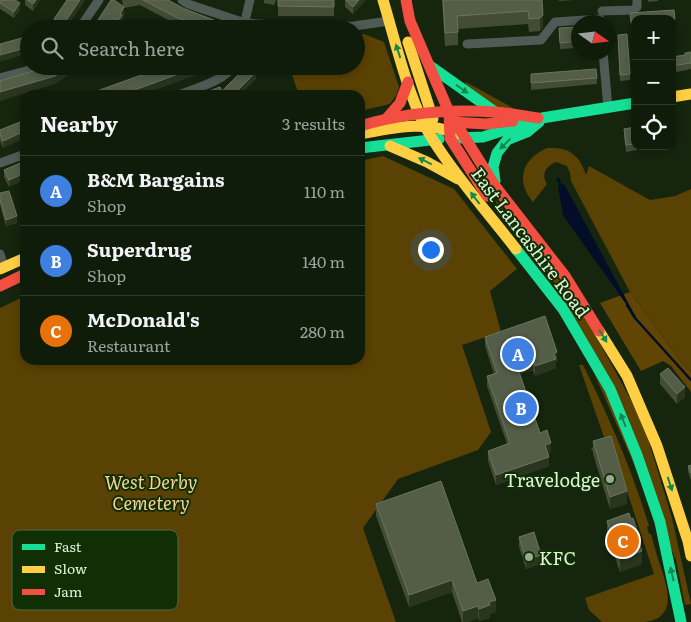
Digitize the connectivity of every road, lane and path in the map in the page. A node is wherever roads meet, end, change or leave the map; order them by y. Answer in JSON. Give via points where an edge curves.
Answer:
{"nodes":[{"id":1,"x":99,"y":0,"type":"edge"},
{"id":2,"x":182,"y":0,"type":"edge"},
{"id":3,"x":250,"y":0,"type":"edge"},
{"id":4,"x":384,"y":0,"type":"edge"},
{"id":5,"x":401,"y":0,"type":"edge"},
{"id":6,"x":406,"y":0,"type":"edge"},
{"id":7,"x":603,"y":0,"type":"edge"},
{"id":8,"x":637,"y":0,"type":"edge"},
{"id":9,"x":601,"y":15,"type":"edge"},
{"id":10,"x":610,"y":15,"type":"edge"},
{"id":11,"x":85,"y":20,"type":"edge"},
{"id":12,"x":229,"y":20,"type":"edge"},
{"id":13,"x":245,"y":20,"type":"edge"},
{"id":14,"x":571,"y":20,"type":"edge"},
{"id":15,"x":389,"y":21,"type":"junction"},
{"id":16,"x":365,"y":24,"type":"edge"},
{"id":17,"x":467,"y":44,"type":"dead end"},
{"id":18,"x":604,"y":60,"type":"edge"},
{"id":19,"x":430,"y":66,"type":"junction"},
{"id":20,"x":20,"y":73,"type":"edge"},
{"id":21,"x":224,"y":75,"type":"edge"},
{"id":22,"x":0,"y":78,"type":"edge"},
{"id":23,"x":408,"y":82,"type":"junction"},
{"id":24,"x":191,"y":90,"type":"edge"},
{"id":25,"x":691,"y":94,"type":"edge"},
{"id":26,"x":676,"y":96,"type":"edge"},
{"id":27,"x":631,"y":104,"type":"edge"},
{"id":28,"x":608,"y":108,"type":"junction"},
{"id":29,"x":495,"y":112,"type":"junction"},
{"id":30,"x":420,"y":114,"type":"junction"},
{"id":31,"x":387,"y":118,"type":"junction"},
{"id":32,"x":542,"y":118,"type":"junction"},
{"id":33,"x":431,"y":121,"type":"junction"},
{"id":34,"x":365,"y":125,"type":"edge"},
{"id":35,"x":451,"y":125,"type":"junction"},
{"id":36,"x":365,"y":133,"type":"edge"},
{"id":37,"x":466,"y":138,"type":"junction"},
{"id":38,"x":432,"y":139,"type":"junction"},
{"id":39,"x":385,"y":144,"type":"junction"},
{"id":40,"x":365,"y":147,"type":"edge"},
{"id":41,"x":20,"y":156,"type":"edge"},
{"id":42,"x":0,"y":163,"type":"edge"},
{"id":43,"x":462,"y":181,"type":"junction"},
{"id":44,"x":495,"y":186,"type":"junction"},
{"id":45,"x":0,"y":254,"type":"edge"},
{"id":46,"x":20,"y":260,"type":"edge"},
{"id":47,"x":2,"y":268,"type":"edge"},
{"id":48,"x":20,"y":276,"type":"edge"},
{"id":49,"x":0,"y":286,"type":"edge"},
{"id":50,"x":563,"y":309,"type":"junction"},
{"id":51,"x":691,"y":556,"type":"edge"},
{"id":52,"x":681,"y":622,"type":"edge"}],
"edges":[{"from":1,"to":11,"type":"street"},
{"from":2,"to":12,"type":"street"},
{"from":3,"to":13,"type":"street"},
{"from":4,"to":15,"type":"main road"},
{"from":5,"to":33,"type":"main road","via":[[401,16]]},
{"from":6,"to":19,"type":"main road","name":"East Lancashire Road","via":[[410,20]]},
{"from":7,"to":9,"type":"street"},
{"from":8,"to":10,"type":"street","via":[[637,7],[632,10]]},
{"from":14,"to":17,"type":"street","via":[[555,22],[541,40]]},
{"from":15,"to":16,"type":"street"},
{"from":23,"to":15,"type":"main road","one_way":true},
{"from":18,"to":28,"type":"street"},
{"from":19,"to":29,"type":"main road","one_way":true},
{"from":19,"to":35,"type":"main road","name":"East Lancashire Road"},
{"from":20,"to":22,"type":"street"},
{"from":21,"to":24,"type":"street"},
{"from":23,"to":30,"type":"main road"},
{"from":23,"to":31,"type":"main road","via":[[400,103]]},
{"from":25,"to":26,"type":"main road"},
{"from":27,"to":28,"type":"main road"},
{"from":28,"to":32,"type":"main road"},
{"from":29,"to":32,"type":"main road"},
{"from":29,"to":35,"type":"main road"},
{"from":30,"to":31,"type":"main road"},
{"from":30,"to":33,"type":"main road"},
{"from":31,"to":34,"type":"main road"},
{"from":32,"to":35,"type":"main road"},
{"from":32,"to":37,"type":"main road","via":[[483,137]]},
{"from":32,"to":44,"type":"main road","one_way":true,"via":[[527,132],[507,140],[497,153],[493,167]]},
{"from":33,"to":35,"type":"main road"},
{"from":33,"to":35,"type":"main road"},
{"from":33,"to":36,"type":"main road"},
{"from":33,"to":38,"type":"main road"},
{"from":35,"to":37,"type":"main road","name":"East Lancashire Road"},
{"from":35,"to":38,"type":"main road"},
{"from":35,"to":50,"type":"main road","via":[[494,208],[550,279]]},
{"from":37,"to":44,"type":"main road","name":"East Lancashire Road"},
{"from":38,"to":39,"type":"main road"},
{"from":38,"to":43,"type":"main road","name":"East Lancashire Road"},
{"from":39,"to":40,"type":"main road"},
{"from":43,"to":39,"type":"main road","one_way":true},
{"from":41,"to":42,"type":"street"},
{"from":50,"to":43,"type":"main road","name":"East Lancashire Road","one_way":true},
{"from":44,"to":51,"type":"main road","name":"East Lancashire Road","one_way":true,"via":[[565,276],[627,376],[657,446]]},
{"from":45,"to":47,"type":"street"},
{"from":46,"to":47,"type":"main road"},
{"from":48,"to":49,"type":"main road"},
{"from":52,"to":50,"type":"main road","name":"East Lancashire Road","one_way":true,"via":[[660,522],[636,454],[610,389]]}]}
